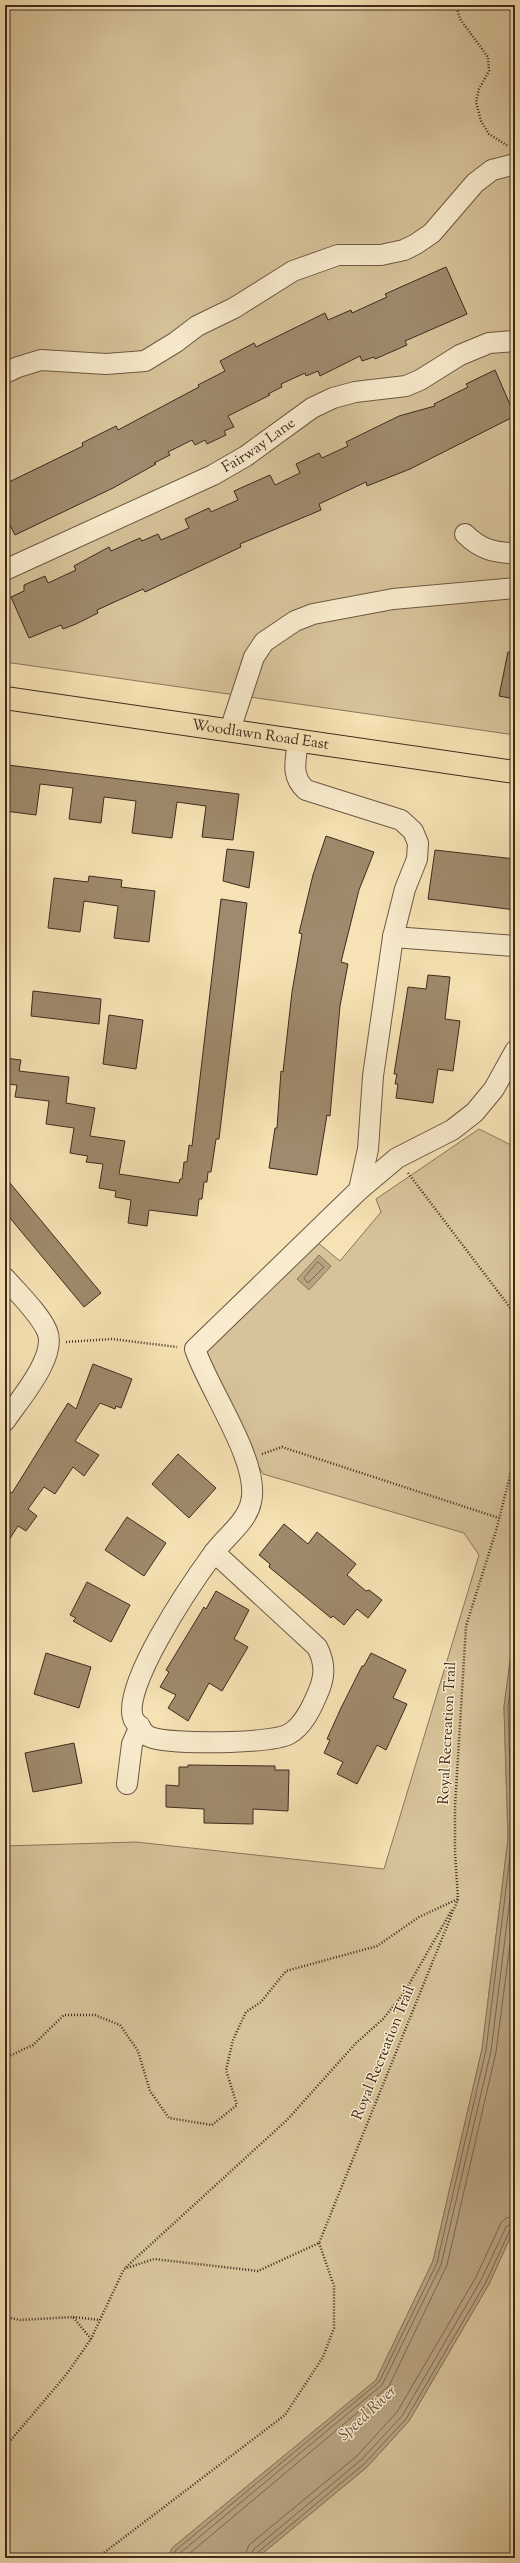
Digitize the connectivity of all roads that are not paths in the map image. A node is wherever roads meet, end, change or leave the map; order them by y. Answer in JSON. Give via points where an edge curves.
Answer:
{"nodes":[{"id":1,"x":512,"y":155,"type":"edge"},
{"id":2,"x":515,"y":341,"type":"edge"},
{"id":3,"x":5,"y":373,"type":"edge"},
{"id":4,"x":465,"y":534,"type":"dead end"},
{"id":5,"x":515,"y":553,"type":"edge"},
{"id":6,"x":5,"y":570,"type":"edge"},
{"id":7,"x":515,"y":588,"type":"edge"},
{"id":8,"x":5,"y":698,"type":"edge"},
{"id":9,"x":230,"y":730,"type":"junction"},
{"id":10,"x":298,"y":740,"type":"junction"},
{"id":11,"x":515,"y":772,"type":"edge"},
{"id":12,"x":394,"y":937,"type":"junction"},
{"id":13,"x":515,"y":946,"type":"edge"},
{"id":14,"x":515,"y":1051,"type":"edge"},
{"id":15,"x":360,"y":1190,"type":"junction"},
{"id":16,"x":5,"y":1278,"type":"edge"},
{"id":17,"x":5,"y":1421,"type":"edge"},
{"id":18,"x":214,"y":1552,"type":"junction"},
{"id":19,"x":140,"y":1726,"type":"junction"},
{"id":20,"x":127,"y":1784,"type":"dead end"}],
"edges":[{"from":1,"to":3,"type":"street","via":[[474,183],[432,233],[404,250],[381,255],[338,255],[293,271],[234,308],[197,326],[145,361],[106,364],[41,360]]},
{"from":2,"to":6,"type":"street","name":"Fairway Lane","via":[[490,343],[460,355],[406,386],[355,392],[327,401],[312,408],[246,456],[213,475]]},
{"from":4,"to":5,"type":"street","via":[[478,546],[497,553]]},
{"from":7,"to":9,"type":"street","via":[[392,599],[314,614],[295,621],[264,642],[254,657]]},
{"from":8,"to":9,"type":"main road","name":"Woodlawn Road East"},
{"from":9,"to":10,"type":"main road","name":"Woodlawn Road East"},
{"from":10,"to":11,"type":"main road","name":"Woodlawn Road East"},
{"from":10,"to":12,"type":"street","via":[[294,773],[298,783],[306,790],[401,820],[413,832],[418,843],[417,859],[406,889]]},
{"from":12,"to":13,"type":"street"},
{"from":12,"to":15,"type":"street","via":[[373,1076],[368,1149]]},
{"from":14,"to":15,"type":"street","via":[[494,1089],[475,1112],[452,1130],[397,1158]]},
{"from":15,"to":18,"type":"street","via":[[195,1350],[201,1368],[246,1458],[251,1479],[251,1502],[243,1518]]},
{"from":16,"to":17,"type":"street","via":[[47,1330],[50,1343],[42,1365]]},
{"from":18,"to":19,"type":"street","via":[[183,1596],[137,1680],[132,1709],[133,1719]]},
{"from":18,"to":19,"type":"street","via":[[316,1647],[324,1665],[320,1688],[299,1726],[278,1738],[248,1741],[165,1740],[149,1736]]},
{"from":19,"to":20,"type":"street","via":[[132,1744]]}]}
